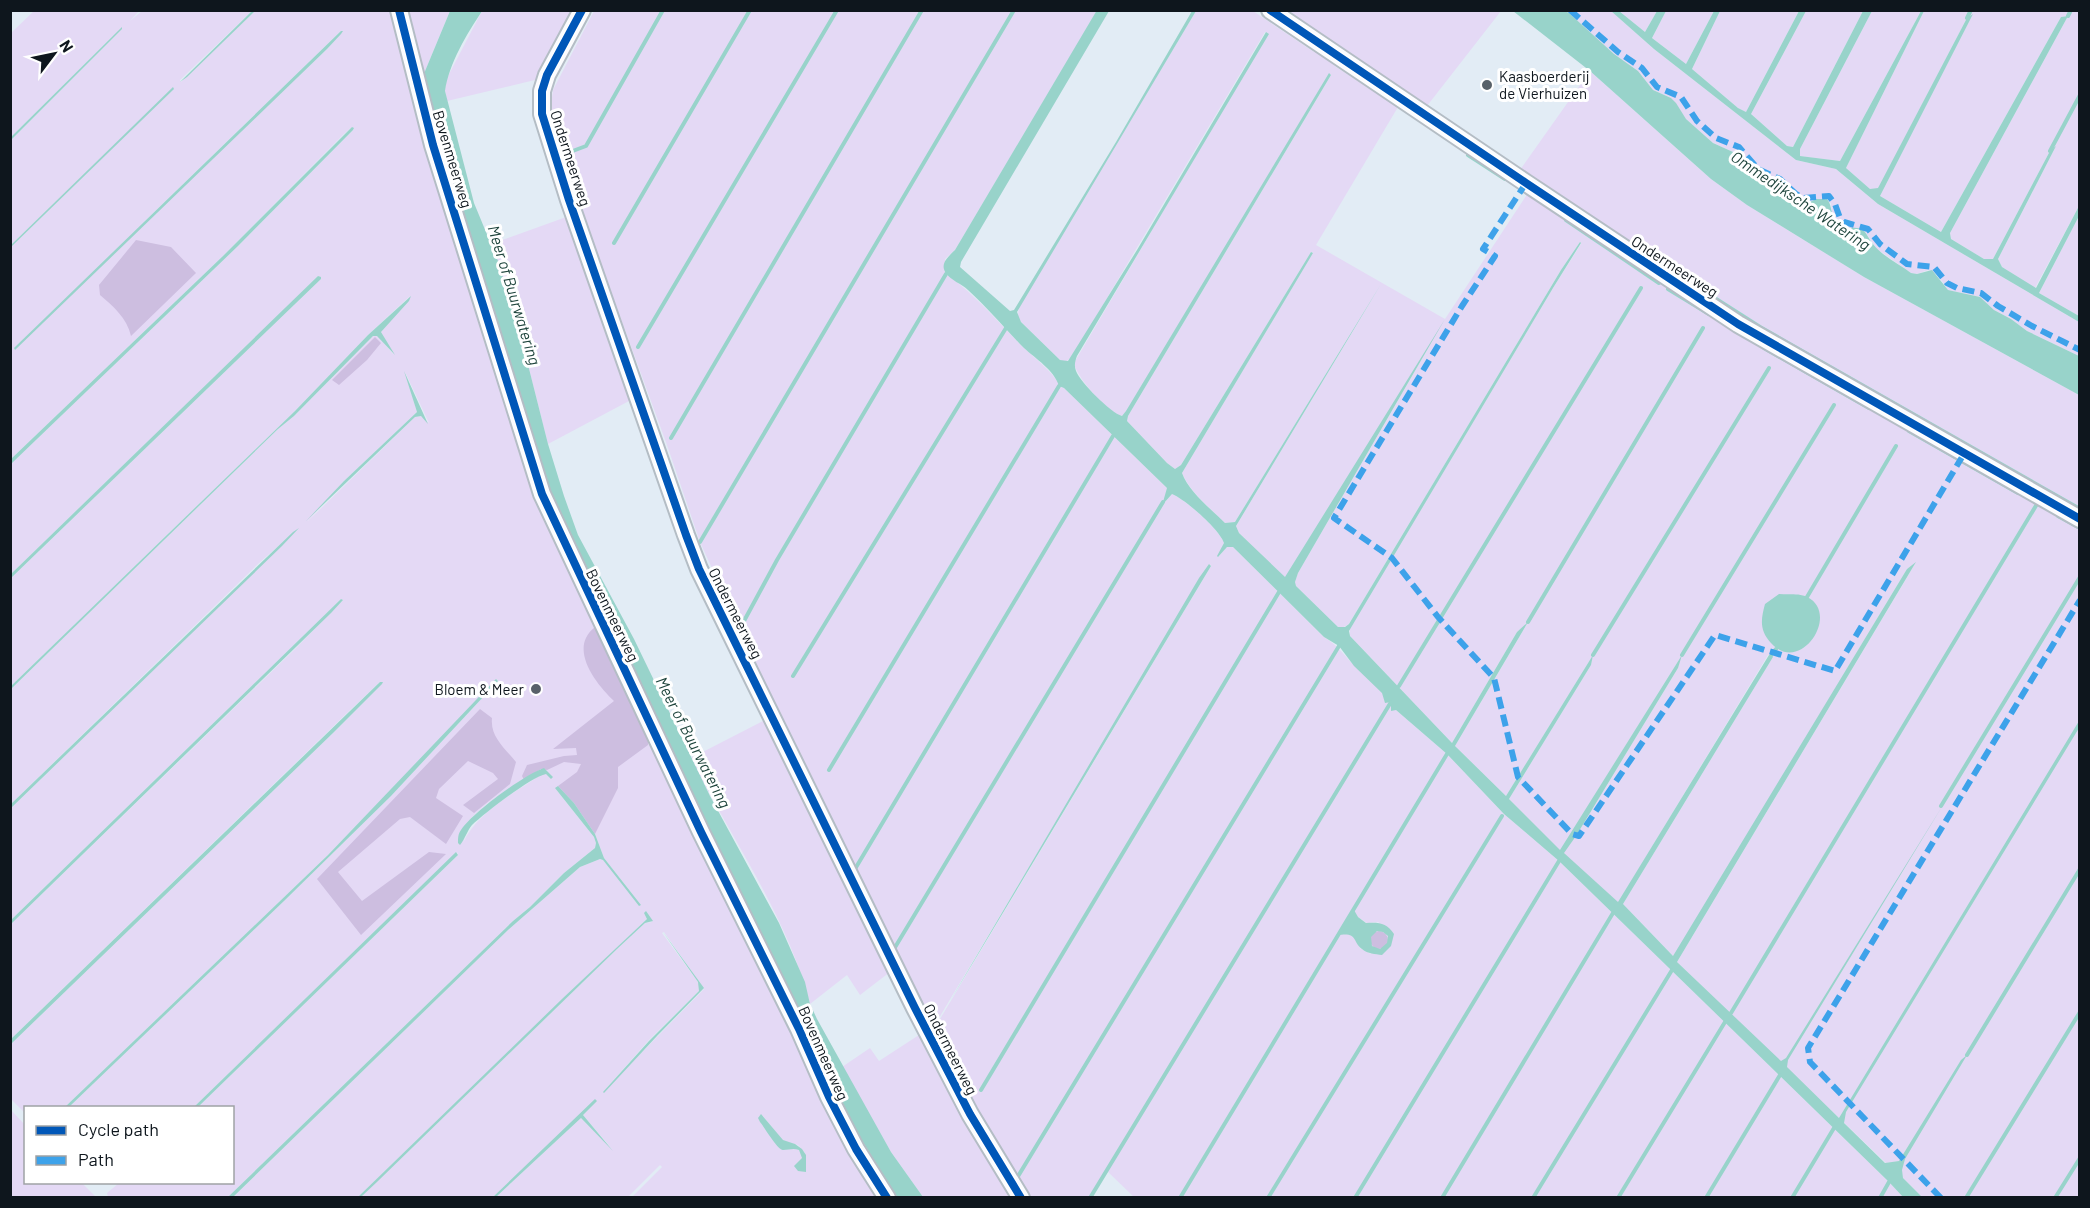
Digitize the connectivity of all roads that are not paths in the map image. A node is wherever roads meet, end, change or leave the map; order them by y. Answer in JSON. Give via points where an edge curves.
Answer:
{"nodes":[{"id":1,"x":399,"y":10,"type":"edge"},
{"id":2,"x":582,"y":10,"type":"edge"},
{"id":3,"x":1270,"y":10,"type":"edge"},
{"id":4,"x":2079,"y":519,"type":"edge"},
{"id":5,"x":887,"y":1197,"type":"edge"},
{"id":6,"x":1020,"y":1197,"type":"edge"}],
"edges":[{"from":1,"to":5,"type":"street","name":"Bovenmeerweg","via":[[433,145],[542,494],[829,1097]]},
{"from":2,"to":6,"type":"street","name":"Ondermeerweg","via":[[547,75],[542,114],[686,535],[699,569],[915,1008],[970,1114]]},
{"from":3,"to":4,"type":"street","name":"Ondermeerweg","via":[[1738,324]]}]}
